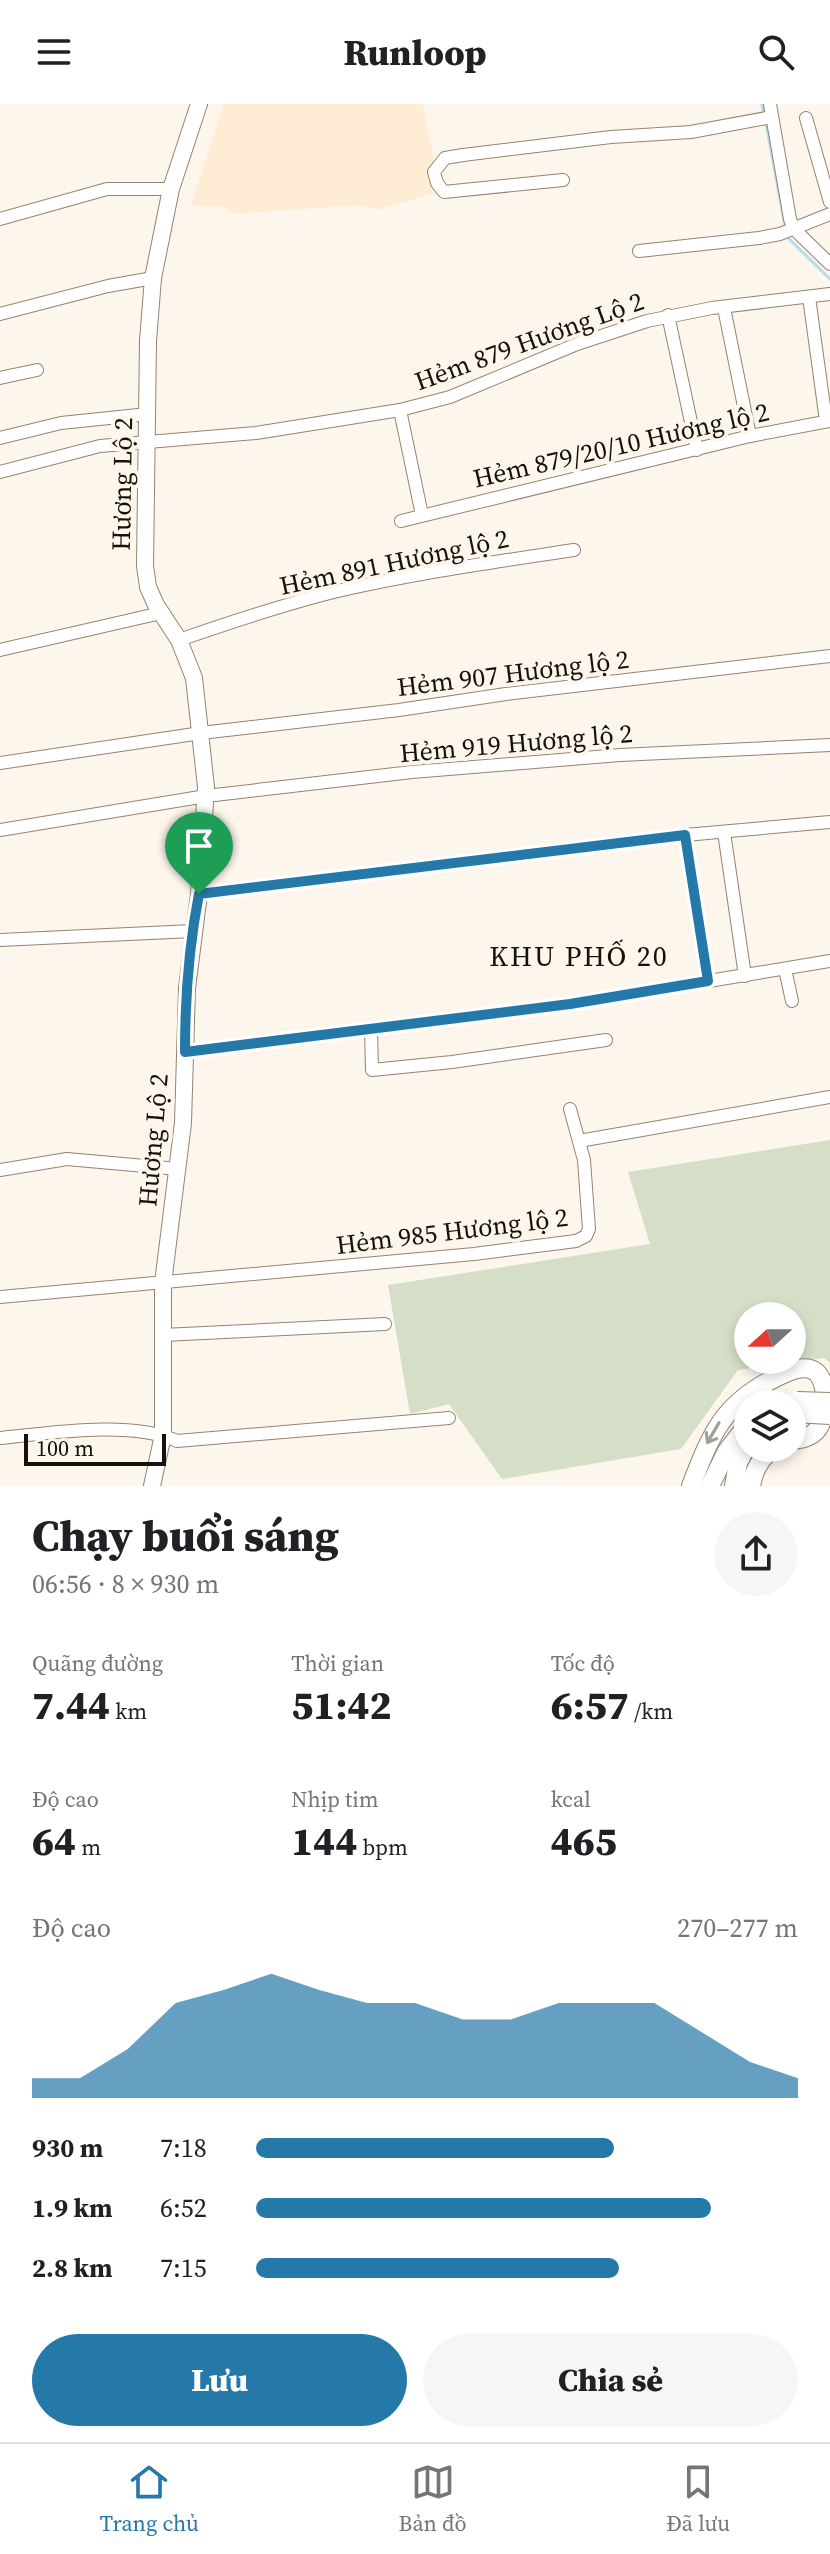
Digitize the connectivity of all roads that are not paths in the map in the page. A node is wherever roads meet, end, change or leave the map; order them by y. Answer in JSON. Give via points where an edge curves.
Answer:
{"nodes":[{"id":1,"x":199,"y":104,"type":"edge"},
{"id":2,"x":770,"y":113,"type":"edge"},
{"id":3,"x":806,"y":118,"type":"dead end"},
{"id":4,"x":563,"y":180,"type":"dead end"},
{"id":5,"x":171,"y":189,"type":"junction"},
{"id":6,"x":830,"y":202,"type":"edge"},
{"id":7,"x":830,"y":214,"type":"edge"},
{"id":8,"x":0,"y":219,"type":"edge"},
{"id":9,"x":788,"y":231,"type":"junction"},
{"id":10,"x":639,"y":251,"type":"dead end"},
{"id":11,"x":830,"y":264,"type":"edge"},
{"id":12,"x":153,"y":278,"type":"junction"},
{"id":13,"x":830,"y":294,"type":"edge"},
{"id":14,"x":809,"y":297,"type":"junction"},
{"id":15,"x":724,"y":308,"type":"junction"},
{"id":16,"x":0,"y":314,"type":"edge"},
{"id":17,"x":668,"y":315,"type":"junction"},
{"id":18,"x":37,"y":370,"type":"dead end"},
{"id":19,"x":0,"y":378,"type":"edge"},
{"id":20,"x":400,"y":410,"type":"junction"},
{"id":21,"x":148,"y":414,"type":"junction"},
{"id":22,"x":828,"y":421,"type":"edge"},
{"id":23,"x":750,"y":436,"type":"junction"},
{"id":24,"x":0,"y":438,"type":"edge"},
{"id":25,"x":148,"y":441,"type":"junction"},
{"id":26,"x":697,"y":450,"type":"junction"},
{"id":27,"x":0,"y":472,"type":"edge"},
{"id":28,"x":422,"y":515,"type":"junction"},
{"id":29,"x":401,"y":521,"type":"dead end"},
{"id":30,"x":574,"y":550,"type":"dead end"},
{"id":31,"x":161,"y":613,"type":"junction"},
{"id":32,"x":179,"y":640,"type":"junction"},
{"id":33,"x":0,"y":650,"type":"edge"},
{"id":34,"x":830,"y":656,"type":"edge"},
{"id":35,"x":201,"y":733,"type":"junction"},
{"id":36,"x":830,"y":745,"type":"edge"},
{"id":37,"x":0,"y":763,"type":"edge"},
{"id":38,"x":206,"y":796,"type":"junction"},
{"id":39,"x":830,"y":822,"type":"edge"},
{"id":40,"x":0,"y":830,"type":"edge"},
{"id":41,"x":724,"y":832,"type":"junction"},
{"id":42,"x":685,"y":835,"type":"junction"},
{"id":43,"x":199,"y":894,"type":"junction"},
{"id":44,"x":193,"y":931,"type":"junction"},
{"id":45,"x":0,"y":940,"type":"edge"},
{"id":46,"x":830,"y":961,"type":"edge"},
{"id":47,"x":785,"y":969,"type":"junction"},
{"id":48,"x":745,"y":976,"type":"junction"},
{"id":49,"x":708,"y":981,"type":"junction"},
{"id":50,"x":792,"y":1001,"type":"dead end"},
{"id":51,"x":371,"y":1029,"type":"junction"},
{"id":52,"x":606,"y":1040,"type":"dead end"},
{"id":53,"x":185,"y":1052,"type":"junction"},
{"id":54,"x":830,"y":1097,"type":"edge"},
{"id":55,"x":570,"y":1109,"type":"dead end"},
{"id":56,"x":579,"y":1141,"type":"junction"},
{"id":57,"x":178,"y":1169,"type":"junction"},
{"id":58,"x":0,"y":1170,"type":"edge"},
{"id":59,"x":163,"y":1283,"type":"junction"},
{"id":60,"x":0,"y":1297,"type":"edge"},
{"id":61,"x":385,"y":1324,"type":"dead end"},
{"id":62,"x":163,"y":1335,"type":"junction"},
{"id":63,"x":757,"y":1390,"type":"edge"},
{"id":64,"x":830,"y":1402,"type":"edge"},
{"id":65,"x":806,"y":1406,"type":"edge"},
{"id":66,"x":734,"y":1407,"type":"edge"},
{"id":67,"x":806,"y":1411,"type":"edge"},
{"id":68,"x":830,"y":1415,"type":"edge"},
{"id":69,"x":449,"y":1418,"type":"dead end"},
{"id":70,"x":163,"y":1435,"type":"junction"},
{"id":71,"x":806,"y":1437,"type":"edge"},
{"id":72,"x":0,"y":1438,"type":"edge"},
{"id":73,"x":734,"y":1442,"type":"edge"},
{"id":74,"x":738,"y":1462,"type":"edge"},
{"id":75,"x":760,"y":1462,"type":"edge"},
{"id":76,"x":152,"y":1486,"type":"edge"},
{"id":77,"x":691,"y":1486,"type":"edge"},
{"id":78,"x":710,"y":1486,"type":"edge"},
{"id":79,"x":734,"y":1486,"type":"edge"},
{"id":80,"x":751,"y":1486,"type":"edge"}],
"edges":[{"from":1,"to":5,"type":"main road"},
{"from":2,"to":4,"type":"street","via":[[691,132],[445,158],[434,172],[444,192]]},
{"from":2,"to":9,"type":"street"},
{"from":3,"to":6,"type":"street"},
{"from":5,"to":8,"type":"street","via":[[107,189]]},
{"from":5,"to":12,"type":"main road","name":"Hương Lộ 2"},
{"from":7,"to":9,"type":"street"},
{"from":9,"to":10,"type":"street"},
{"from":9,"to":11,"type":"street"},
{"from":12,"to":16,"type":"street"},
{"from":12,"to":21,"type":"main road","name":"Hương Lộ 2"},
{"from":13,"to":14,"type":"street","name":"Hẻm 879 Hương Lộ 2"},
{"from":14,"to":15,"type":"street","name":"Hẻm 879 Hương Lộ 2"},
{"from":14,"to":22,"type":"street"},
{"from":15,"to":17,"type":"street","name":"Hẻm 879 Hương Lộ 2"},
{"from":15,"to":23,"type":"street"},
{"from":17,"to":20,"type":"street","name":"Hẻm 879 Hương Lộ 2","via":[[577,344],[450,397]]},
{"from":17,"to":26,"type":"street"},
{"from":18,"to":19,"type":"street"},
{"from":20,"to":25,"type":"street","name":"Hẻm 879 Hương Lộ 2","via":[[256,433]]},
{"from":20,"to":28,"type":"street"},
{"from":21,"to":24,"type":"street","via":[[61,423]]},
{"from":21,"to":25,"type":"main road","name":"Hương Lộ 2"},
{"from":22,"to":23,"type":"street","name":"Hẻm 879/20/10 Hương lộ 2"},
{"from":23,"to":26,"type":"street","name":"Hẻm 879/20/10 Hương lộ 2"},
{"from":25,"to":27,"type":"street","name":"Hẻm 879 Hương Lộ 2","via":[[100,446]]},
{"from":25,"to":31,"type":"main road","name":"Hương Lộ 2","via":[[145,566]]},
{"from":26,"to":28,"type":"street","name":"Hẻm 879/20/10 Hương lộ 2"},
{"from":28,"to":29,"type":"street","name":"Hẻm 879/20/10 Hương lộ 2"},
{"from":30,"to":32,"type":"street","name":"Hẻm 891 Hương lộ 2","via":[[337,591]]},
{"from":31,"to":32,"type":"main road","name":"Hương Lộ 2"},
{"from":31,"to":33,"type":"street"},
{"from":32,"to":35,"type":"main road","name":"Hương Lộ 2","via":[[194,678]]},
{"from":34,"to":35,"type":"street","name":"Hẻm 907 Hương lộ 2"},
{"from":35,"to":37,"type":"street","name":"Hẻm 907 Hương lộ 2"},
{"from":35,"to":38,"type":"main road","name":"Hương Lộ 2"},
{"from":36,"to":38,"type":"street","name":"Hẻm 919 Hương lộ 2","via":[[605,756]]},
{"from":38,"to":40,"type":"street","name":"Hẻm 919 Hương lộ 2"},
{"from":38,"to":43,"type":"main road","name":"Hương Lộ 2"},
{"from":39,"to":41,"type":"street"},
{"from":41,"to":42,"type":"street"},
{"from":41,"to":48,"type":"street"},
{"from":42,"to":43,"type":"street"},
{"from":42,"to":49,"type":"street"},
{"from":43,"to":44,"type":"main road","name":"Hương Lộ 2"},
{"from":44,"to":45,"type":"street"},
{"from":44,"to":53,"type":"main road","name":"Hương Lộ 2"},
{"from":46,"to":47,"type":"street"},
{"from":47,"to":48,"type":"street"},
{"from":47,"to":50,"type":"street"},
{"from":48,"to":49,"type":"street"},
{"from":49,"to":51,"type":"street"},
{"from":51,"to":52,"type":"street","via":[[372,1070]]},
{"from":51,"to":53,"type":"street"},
{"from":53,"to":57,"type":"main road","name":"Hương Lộ 2"},
{"from":54,"to":56,"type":"street"},
{"from":55,"to":56,"type":"street"},
{"from":56,"to":59,"type":"street","name":"Hẻm 985 Hương lộ 2","via":[[589,1229],[576,1241]]},
{"from":57,"to":58,"type":"street","via":[[67,1159]]},
{"from":57,"to":59,"type":"main road","name":"Hương Lộ 2"},
{"from":59,"to":60,"type":"street"},
{"from":59,"to":62,"type":"main road","name":"Hương Lộ 2"},
{"from":61,"to":62,"type":"street"},
{"from":62,"to":70,"type":"main road","name":"Hương Lộ 2"},
{"from":71,"to":63,"type":"highway","one_way":true,"via":[[822,1420],[825,1399],[818,1373],[806,1368],[791,1371]]},
{"from":64,"to":65,"type":"highway","bridge":true},
{"from":66,"to":77,"type":"highway","one_way":true,"via":[[710,1437]]},
{"from":67,"to":68,"type":"highway","bridge":true},
{"from":69,"to":70,"type":"street","via":[[177,1441]]},
{"from":70,"to":72,"type":"street","via":[[99,1430]]},
{"from":70,"to":76,"type":"main road","name":"Hương Lộ 2"},
{"from":73,"to":78,"type":"highway"},
{"from":74,"to":79,"type":"highway"},
{"from":75,"to":80,"type":"highway"}]}
